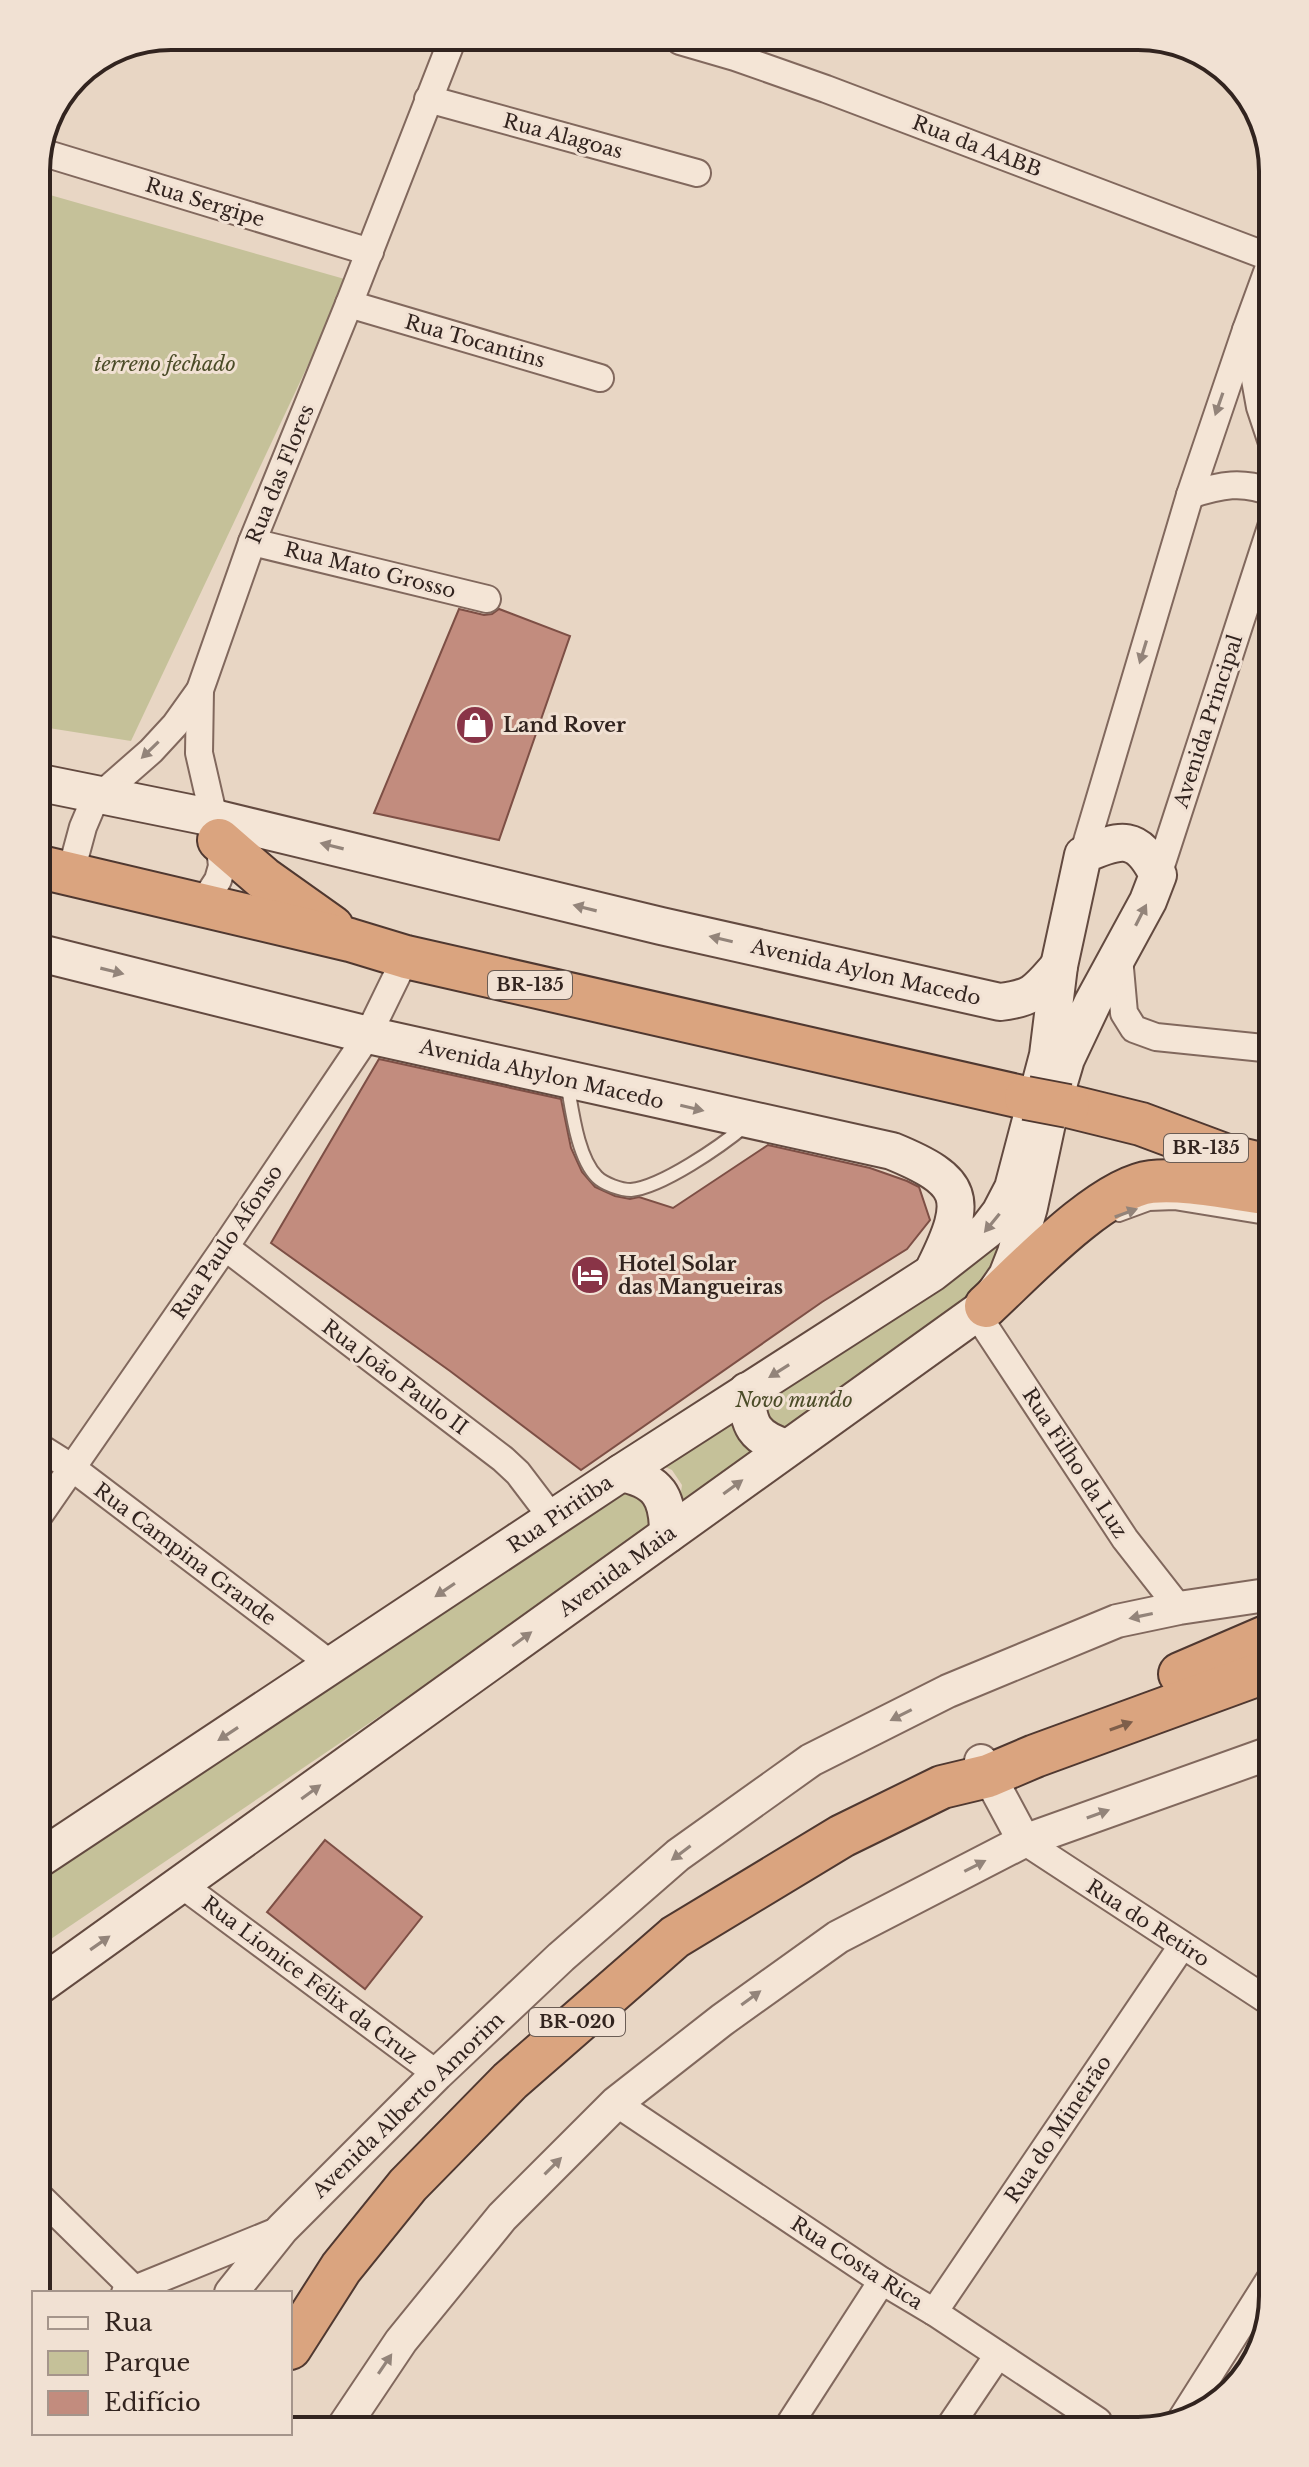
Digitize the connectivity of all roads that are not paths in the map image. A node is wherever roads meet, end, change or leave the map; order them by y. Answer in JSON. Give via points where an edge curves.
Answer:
{"nodes":[{"id":1,"x":448,"y":50,"type":"edge"},
{"id":2,"x":742,"y":50,"type":"edge"},
{"id":3,"x":428,"y":99,"type":"junction"},
{"id":4,"x":51,"y":155,"type":"edge"},
{"id":5,"x":697,"y":173,"type":"dead end"},
{"id":6,"x":370,"y":252,"type":"junction"},
{"id":7,"x":1259,"y":252,"type":"edge"},
{"id":8,"x":1259,"y":294,"type":"edge"},
{"id":9,"x":349,"y":304,"type":"junction"},
{"id":10,"x":1246,"y":330,"type":"junction"},
{"id":11,"x":600,"y":378,"type":"dead end"},
{"id":12,"x":1259,"y":402,"type":"edge"},
{"id":13,"x":1259,"y":489,"type":"edge"},
{"id":14,"x":1190,"y":495,"type":"junction"},
{"id":15,"x":252,"y":542,"type":"junction"},
{"id":16,"x":1259,"y":564,"type":"edge"},
{"id":17,"x":487,"y":599,"type":"dead end"},
{"id":18,"x":200,"y":690,"type":"junction"},
{"id":19,"x":50,"y":785,"type":"edge"},
{"id":20,"x":98,"y":795,"type":"junction"},
{"id":21,"x":216,"y":829,"type":"junction"},
{"id":22,"x":1083,"y":855,"type":"junction"},
{"id":23,"x":53,"y":871,"type":"edge"},
{"id":24,"x":1158,"y":875,"type":"junction"},
{"id":25,"x":201,"y":906,"type":"junction"},
{"id":26,"x":350,"y":940,"type":"junction"},
{"id":27,"x":50,"y":956,"type":"edge"},
{"id":28,"x":406,"y":957,"type":"junction"},
{"id":29,"x":1119,"y":957,"type":"junction"},
{"id":30,"x":1059,"y":966,"type":"junction"},
{"id":31,"x":368,"y":1035,"type":"junction"},
{"id":32,"x":1259,"y":1048,"type":"edge"},
{"id":33,"x":567,"y":1079,"type":"junction"},
{"id":34,"x":1028,"y":1111,"type":"junction"},
{"id":35,"x":751,"y":1122,"type":"junction"},
{"id":36,"x":1141,"y":1124,"type":"junction"},
{"id":37,"x":1259,"y":1138,"type":"edge"},
{"id":38,"x":1259,"y":1164,"type":"edge"},
{"id":39,"x":1259,"y":1192,"type":"edge"},
{"id":40,"x":1259,"y":1217,"type":"edge"},
{"id":41,"x":1106,"y":1220,"type":"dead end"},
{"id":42,"x":1093,"y":1226,"type":"dead end"},
{"id":43,"x":1054,"y":1243,"type":"junction"},
{"id":44,"x":225,"y":1247,"type":"junction"},
{"id":45,"x":932,"y":1273,"type":"junction"},
{"id":46,"x":981,"y":1310,"type":"junction"},
{"id":47,"x":747,"y":1391,"type":"junction"},
{"id":48,"x":787,"y":1448,"type":"junction"},
{"id":49,"x":50,"y":1454,"type":"edge"},
{"id":50,"x":71,"y":1467,"type":"junction"},
{"id":51,"x":621,"y":1473,"type":"junction"},
{"id":52,"x":50,"y":1499,"type":"edge"},
{"id":53,"x":553,"y":1519,"type":"junction"},
{"id":54,"x":668,"y":1534,"type":"junction"},
{"id":55,"x":1259,"y":1596,"type":"edge"},
{"id":56,"x":1179,"y":1608,"type":"junction"},
{"id":57,"x":1259,"y":1641,"type":"edge"},
{"id":58,"x":332,"y":1665,"type":"junction"},
{"id":59,"x":1259,"y":1674,"type":"edge"},
{"id":60,"x":1259,"y":1757,"type":"edge"},
{"id":61,"x":985,"y":1768,"type":"junction"},
{"id":62,"x":1024,"y":1841,"type":"junction"},
{"id":63,"x":50,"y":1852,"type":"edge"},
{"id":64,"x":182,"y":1885,"type":"junction"},
{"id":65,"x":1182,"y":1946,"type":"junction"},
{"id":66,"x":50,"y":1978,"type":"edge"},
{"id":67,"x":1259,"y":1995,"type":"edge"},
{"id":68,"x":437,"y":2074,"type":"junction"},
{"id":69,"x":616,"y":2103,"type":"junction"},
{"id":70,"x":50,"y":2208,"type":"edge"},
{"id":71,"x":282,"y":2229,"type":"junction"},
{"id":72,"x":882,"y":2281,"type":"junction"},
{"id":73,"x":129,"y":2291,"type":"edge"},
{"id":74,"x":233,"y":2291,"type":"edge"},
{"id":75,"x":1259,"y":2296,"type":"edge"},
{"id":76,"x":934,"y":2312,"type":"junction"},
{"id":77,"x":292,"y":2345,"type":"edge"},
{"id":78,"x":998,"y":2355,"type":"junction"},
{"id":79,"x":1190,"y":2405,"type":"edge"},
{"id":80,"x":350,"y":2417,"type":"edge"},
{"id":81,"x":794,"y":2417,"type":"edge"},
{"id":82,"x":956,"y":2417,"type":"edge"},
{"id":83,"x":1092,"y":2417,"type":"edge"}],
"edges":[{"from":1,"to":3,"type":"street","name":"Rua das Flores"},
{"from":2,"to":7,"type":"street","name":"Rua da AABB","via":[[826,89]]},
{"from":3,"to":5,"type":"street","name":"Rua Alagoas"},
{"from":3,"to":6,"type":"street","name":"Rua das Flores"},
{"from":4,"to":6,"type":"street","name":"Rua Sergipe"},
{"from":6,"to":9,"type":"street","name":"Rua das Flores"},
{"from":8,"to":10,"type":"street"},
{"from":9,"to":11,"type":"street","name":"Rua Tocantins"},
{"from":9,"to":15,"type":"street","name":"Rua das Flores"},
{"from":10,"to":12,"type":"street"},
{"from":10,"to":14,"type":"street","one_way":true},
{"from":13,"to":14,"type":"street","via":[[1239,484]]},
{"from":14,"to":22,"type":"street","one_way":true},
{"from":15,"to":17,"type":"street","name":"Rua Mato Grosso"},
{"from":15,"to":18,"type":"street","name":"Rua das Flores"},
{"from":16,"to":24,"type":"street","name":"Avenida Principal"},
{"from":18,"to":20,"type":"street","name":"Rua das Flores","one_way":true,"via":[[151,751]]},
{"from":18,"to":21,"type":"street","via":[[199,753]]},
{"from":19,"to":20,"type":"main road","name":"Avenida Aylon Macedo"},
{"from":20,"to":21,"type":"main road","name":"Avenida Aylon Macedo"},
{"from":20,"to":23,"type":"street","name":"Rua das Flores"},
{"from":21,"to":25,"type":"street","via":[[222,866]]},
{"from":21,"to":26,"type":"highway","via":[[263,878]]},
{"from":30,"to":21,"type":"main road","name":"Avenida Aylon Macedo","one_way":true,"via":[[1028,997],[1000,1002]]},
{"from":22,"to":24,"type":"main road","via":[[1106,845],[1132,843],[1147,854]]},
{"from":22,"to":30,"type":"main road","name":"Rua Piritiba"},
{"from":23,"to":25,"type":"highway","number":"BR-135"},
{"from":29,"to":24,"type":"main road","name":"Avenida Maia","one_way":true},
{"from":25,"to":26,"type":"highway","number":"BR-135"},
{"from":26,"to":28,"type":"highway","number":"BR-135"},
{"from":27,"to":31,"type":"main road","name":"Avenida Ahylon Macedo","one_way":true},
{"from":28,"to":31,"type":"street","name":"Rua Paulo Afonso"},
{"from":28,"to":34,"type":"highway","number":"BR-135"},
{"from":29,"to":32,"type":"street","via":[[1124,1013],[1134,1029],[1156,1037]]},
{"from":29,"to":46,"type":"main road","name":"Avenida Maia","via":[[1066,1059],[1016,1253],[1007,1276]]},
{"from":30,"to":34,"type":"main road","name":"Rua Piritiba","via":[[1048,1055]]},
{"from":31,"to":33,"type":"main road","name":"Avenida Ahylon Macedo"},
{"from":31,"to":44,"type":"street","name":"Rua Paulo Afonso"},
{"from":33,"to":35,"type":"main road","name":"Avenida Ahylon Macedo","one_way":true},
{"from":33,"to":35,"type":"lane","via":[[585,1159],[602,1182],[625,1190],[673,1174]]},
{"from":34,"to":36,"type":"highway","number":"BR-135","bridge":true,"via":[[1068,1106]]},
{"from":34,"to":45,"type":"main road","name":"Rua Piritiba","one_way":true,"via":[[1013,1188],[1000,1213],[987,1230]]},
{"from":35,"to":45,"type":"main road","name":"Avenida Ahylon Macedo","via":[[892,1151],[940,1175],[954,1193],[956,1211],[952,1233]]},
{"from":36,"to":37,"type":"highway","number":"BR-135","via":[[1186,1124]]},
{"from":36,"to":38,"type":"highway","number":"BR-135"},
{"from":39,"to":43,"type":"highway","via":[[1150,1182],[1104,1202]]},
{"from":41,"to":40,"type":"lane","one_way":true,"via":[[1149,1204],[1175,1203]]},
{"from":42,"to":43,"type":"lane"},
{"from":43,"to":46,"type":"highway"},
{"from":44,"to":50,"type":"street","name":"Rua Paulo Afonso"},
{"from":44,"to":53,"type":"street","name":"Rua João Paulo II","via":[[503,1459]]},
{"from":45,"to":47,"type":"main road","name":"Rua Piritiba","one_way":true},
{"from":46,"to":48,"type":"main road","name":"Avenida Maia"},
{"from":46,"to":56,"type":"street","name":"Rua Filho da Luz","via":[[1125,1539]]},
{"from":47,"to":48,"type":"main road","via":[[754,1429]]},
{"from":47,"to":51,"type":"main road","name":"Rua Piritiba"},
{"from":54,"to":48,"type":"main road","name":"Avenida Maia","one_way":true},
{"from":49,"to":50,"type":"street","name":"Rua Campina Grande"},
{"from":50,"to":52,"type":"street","name":"Rua Paulo Afonso"},
{"from":50,"to":58,"type":"street","name":"Rua Campina Grande"},
{"from":51,"to":53,"type":"main road","name":"Rua Piritiba"},
{"from":51,"to":54,"type":"main road","via":[[636,1476],[663,1496]]},
{"from":53,"to":58,"type":"main road","name":"Rua Piritiba","one_way":true},
{"from":64,"to":54,"type":"main road","name":"Avenida Maia","one_way":true},
{"from":55,"to":56,"type":"street","name":"Avenida Alberto Amorim"},
{"from":56,"to":68,"type":"street","name":"Avenida Alberto Amorim","one_way":true,"via":[[1117,1621],[1013,1663],[811,1760],[678,1855]]},
{"from":57,"to":61,"type":"highway","via":[[1023,1738]]},
{"from":58,"to":63,"type":"main road","name":"Rua Piritiba","one_way":true},
{"from":61,"to":59,"type":"highway","one_way":true,"via":[[1035,1756]]},
{"from":62,"to":60,"type":"street","one_way":true},
{"from":61,"to":62,"type":"street"},
{"from":61,"to":77,"type":"highway","number":"BR-020","via":[[842,1836],[675,1937],[510,2081],[408,2185],[341,2268]]},
{"from":62,"to":65,"type":"street","name":"Rua do Retiro"},
{"from":69,"to":62,"type":"street","one_way":true,"via":[[838,1937]]},
{"from":66,"to":64,"type":"main road","name":"Avenida Maia","one_way":true},
{"from":64,"to":68,"type":"street","name":"Rua Lionice Félix da Cruz"},
{"from":65,"to":67,"type":"street","name":"Rua do Retiro"},
{"from":65,"to":76,"type":"street","name":"Rua do Mineirão"},
{"from":68,"to":71,"type":"street","name":"Avenida Alberto Amorim"},
{"from":69,"to":72,"type":"street","name":"Rua Costa Rica"},
{"from":80,"to":69,"type":"street","one_way":true,"via":[[401,2341],[502,2217]]},
{"from":70,"to":73,"type":"street"},
{"from":71,"to":73,"type":"street"},
{"from":71,"to":74,"type":"street","name":"Avenida Alberto Amorim"},
{"from":72,"to":76,"type":"street","name":"Rua Costa Rica"},
{"from":72,"to":81,"type":"street"},
{"from":75,"to":79,"type":"street"},
{"from":76,"to":78,"type":"street","name":"Rua Costa Rica"},
{"from":78,"to":82,"type":"street"},
{"from":78,"to":83,"type":"street","name":"Rua Costa Rica"}]}
